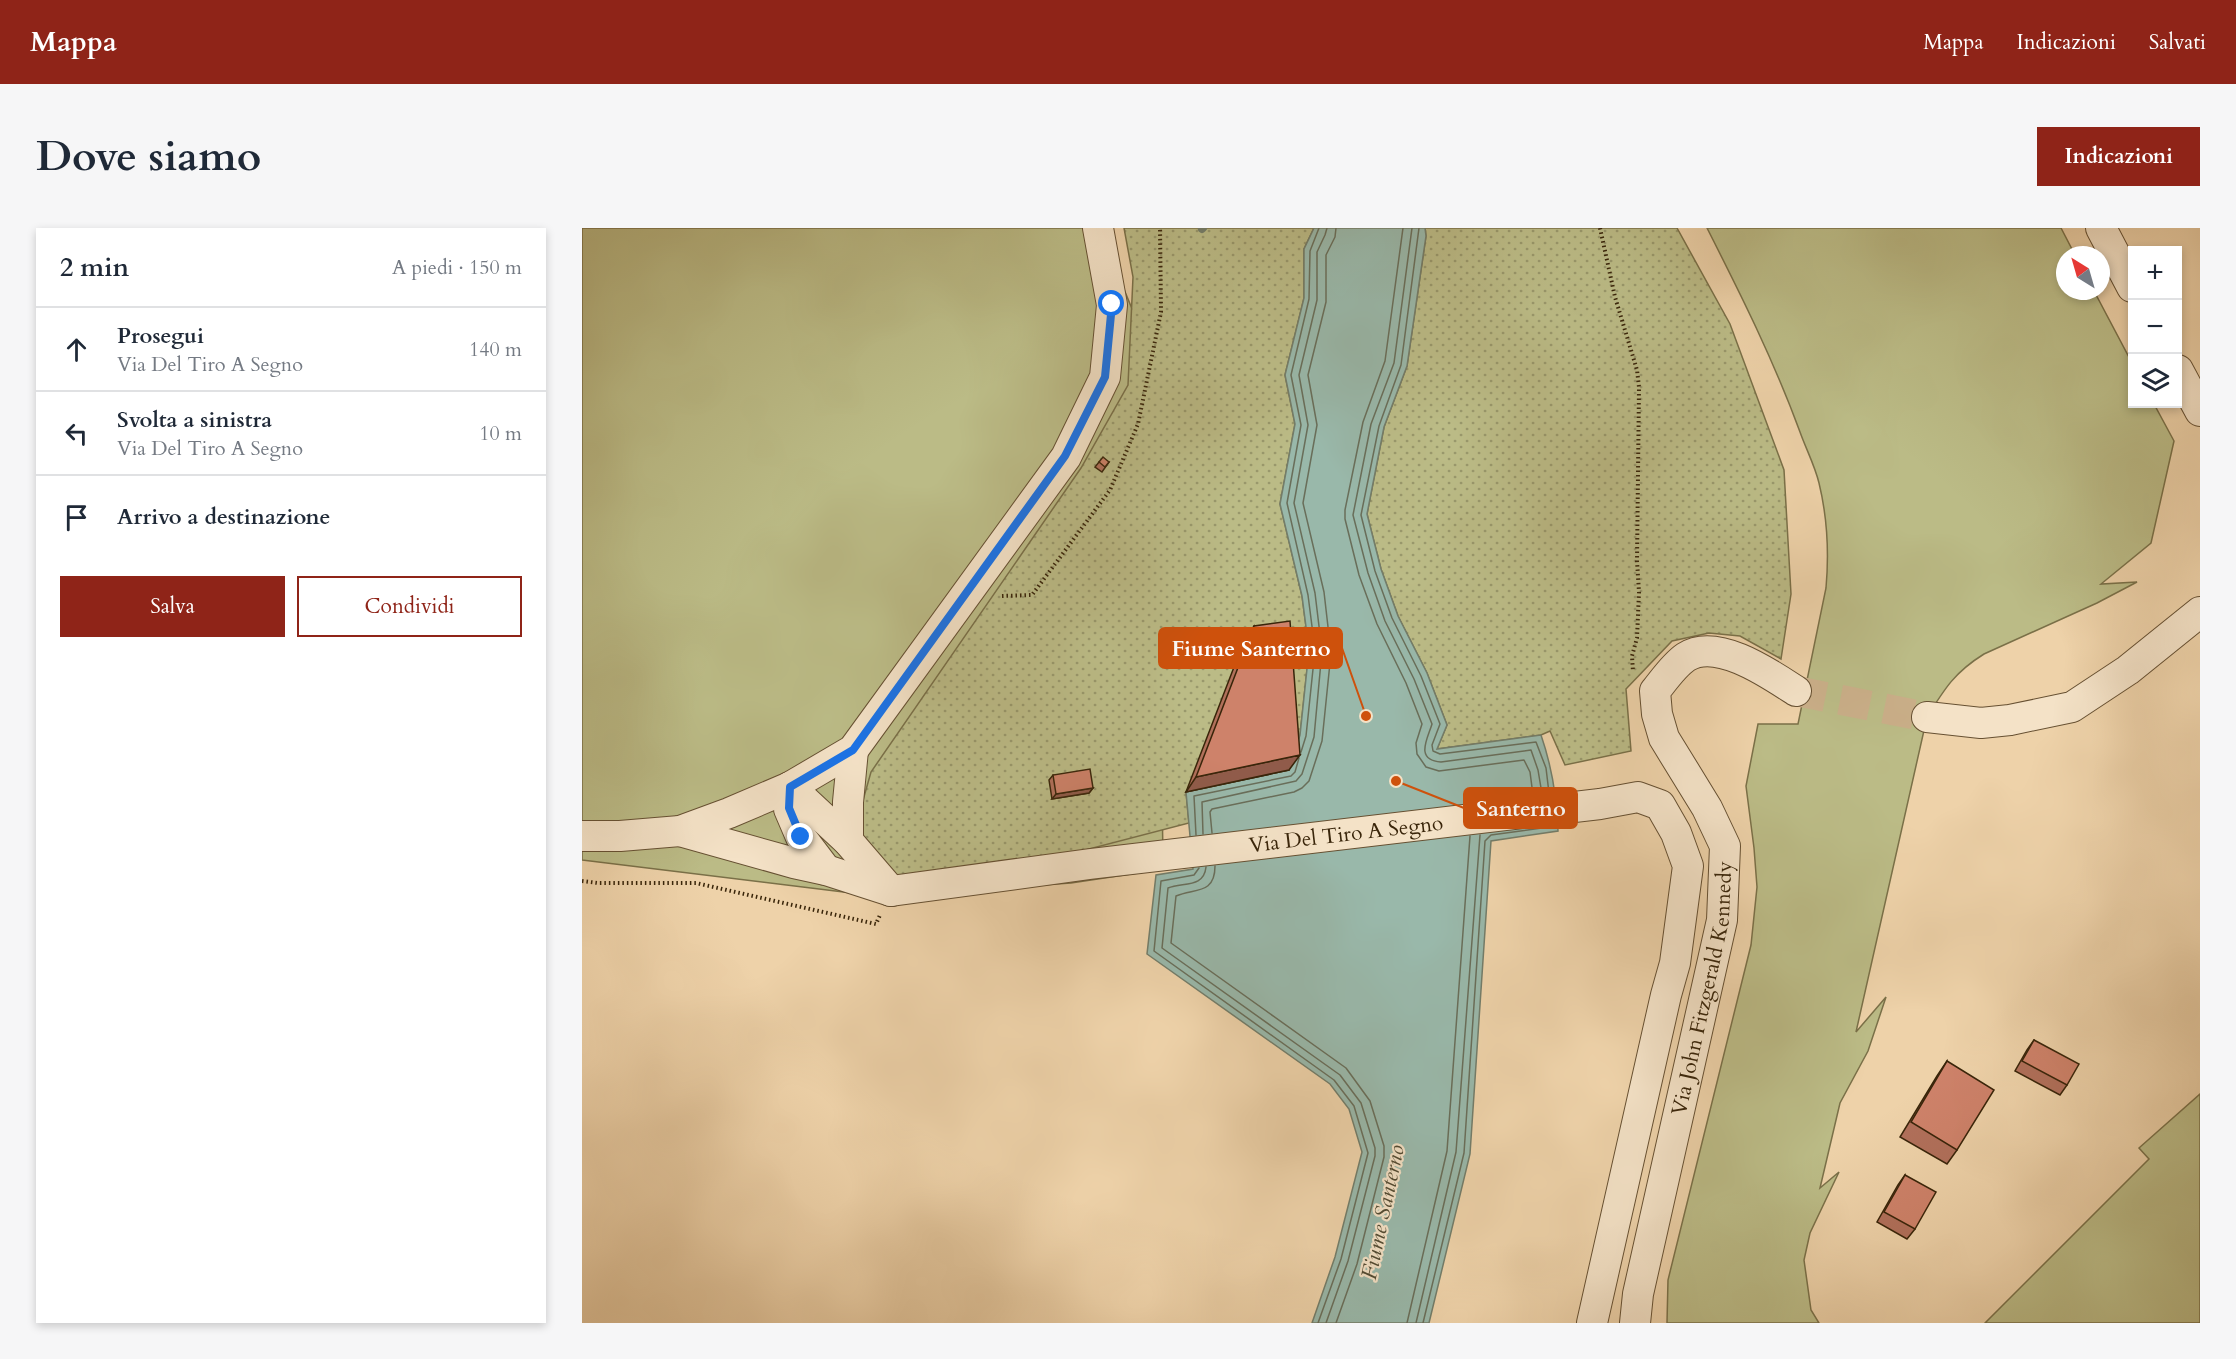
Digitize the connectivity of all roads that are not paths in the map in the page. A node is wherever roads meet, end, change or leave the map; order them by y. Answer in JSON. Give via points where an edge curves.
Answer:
{"nodes":[{"id":1,"x":1098,"y":228,"type":"edge"},
{"id":2,"x":2100,"y":228,"type":"edge"},
{"id":3,"x":2128,"y":278,"type":"edge"},
{"id":4,"x":2182,"y":377,"type":"edge"},
{"id":5,"x":2200,"y":411,"type":"edge"},
{"id":6,"x":2200,"y":612,"type":"edge"},
{"id":7,"x":1796,"y":691,"type":"tunnel mouth"},
{"id":8,"x":1927,"y":717,"type":"tunnel mouth"},
{"id":9,"x":853,"y":750,"type":"junction"},
{"id":10,"x":790,"y":787,"type":"junction"},
{"id":11,"x":680,"y":831,"type":"junction"},
{"id":12,"x":582,"y":836,"type":"edge"},
{"id":13,"x":848,"y":841,"type":"junction"},
{"id":14,"x":826,"y":870,"type":"junction"},
{"id":15,"x":891,"y":891,"type":"junction"},
{"id":16,"x":1592,"y":1323,"type":"edge"},
{"id":17,"x":1635,"y":1323,"type":"edge"}],
"edges":[{"from":1,"to":9,"type":"street","via":[[1112,304],[1105,377],[1065,456]]},
{"from":2,"to":3,"type":"street"},
{"from":4,"to":5,"type":"street"},
{"from":6,"to":8,"type":"street","via":[[2128,670],[2072,707],[1981,723]]},
{"from":7,"to":17,"type":"street","name":"Via John Fitzgerald Kennedy","via":[[1759,667],[1715,650],[1687,656],[1655,691],[1664,738],[1707,808],[1725,846],[1722,920],[1638,1294]]},
{"from":9,"to":10,"type":"street"},
{"from":9,"to":13,"type":"street"},
{"from":10,"to":11,"type":"street"},
{"from":10,"to":13,"type":"street"},
{"from":10,"to":14,"type":"street","via":[[789,808],[801,837]]},
{"from":11,"to":12,"type":"street"},
{"from":11,"to":14,"type":"street","name":"Via Del Tiro A Segno"},
{"from":13,"to":15,"type":"street"},
{"from":14,"to":15,"type":"street","name":"Via Del Tiro A Segno"},
{"from":15,"to":16,"type":"street","name":"Via Del Tiro A Segno","via":[[1638,797],[1660,805],[1688,866],[1675,963]]}]}
